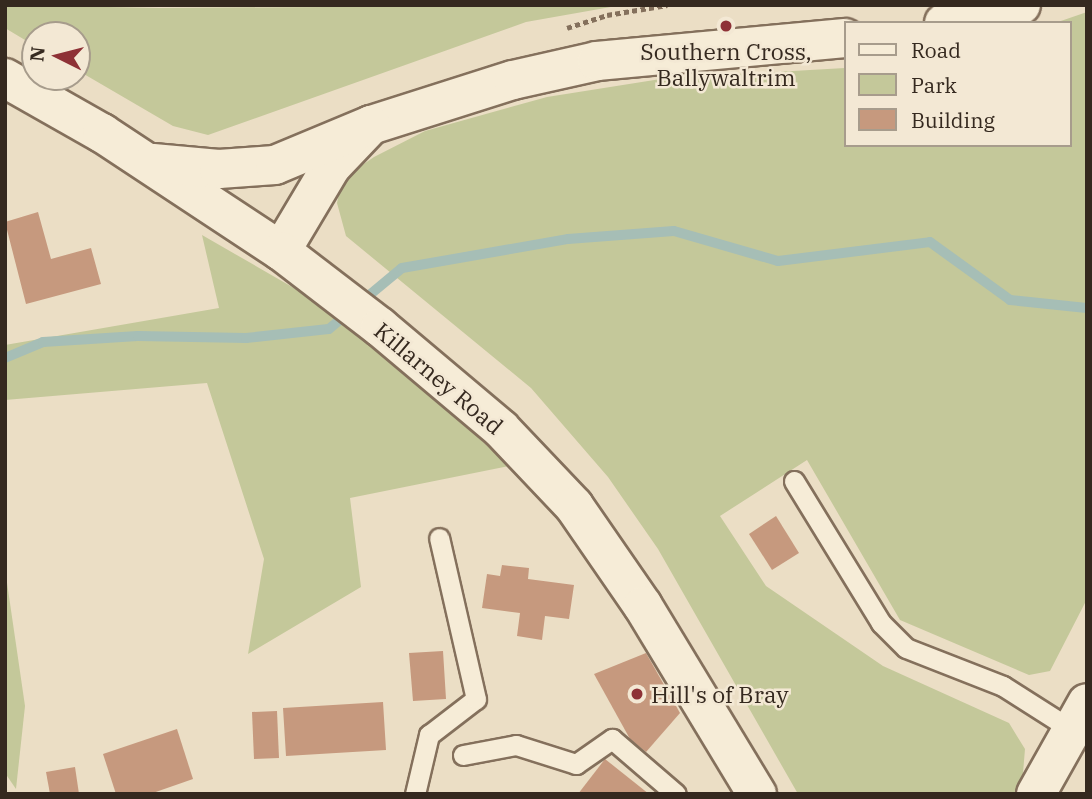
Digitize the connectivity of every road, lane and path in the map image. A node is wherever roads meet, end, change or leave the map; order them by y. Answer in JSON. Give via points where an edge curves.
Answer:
{"nodes":[{"id":1,"x":1021,"y":5,"type":"edge"},
{"id":2,"x":953,"y":21,"type":"edge"},
{"id":3,"x":844,"y":38,"type":"edge"},
{"id":4,"x":5,"y":78,"type":"edge"},
{"id":5,"x":371,"y":125,"type":"junction"},
{"id":6,"x":147,"y":163,"type":"junction"},
{"id":7,"x":281,"y":251,"type":"junction"},
{"id":8,"x":794,"y":481,"type":"dead end"},
{"id":9,"x":439,"y":538,"type":"dead end"},
{"id":10,"x":1079,"y":716,"type":"edge"},
{"id":11,"x":463,"y":755,"type":"dead end"},
{"id":12,"x":415,"y":794,"type":"edge"},
{"id":13,"x":676,"y":794,"type":"edge"},
{"id":14,"x":757,"y":794,"type":"edge"},
{"id":15,"x":1036,"y":794,"type":"edge"}],
"edges":[{"from":1,"to":2,"type":"main road"},
{"from":3,"to":5,"type":"main road","via":[[597,61],[513,80]]},
{"from":4,"to":6,"type":"main road","name":"Killarney Road"},
{"from":5,"to":6,"type":"main road","via":[[275,164],[219,169]]},
{"from":5,"to":7,"type":"main road","via":[[331,167]]},
{"from":6,"to":7,"type":"main road","name":"Killarney Road"},
{"from":7,"to":14,"type":"main road","name":"Killarney Road","via":[[501,429],[574,506],[643,606]]},
{"from":8,"to":10,"type":"lane","via":[[881,623],[906,649]]},
{"from":9,"to":12,"type":"lane","via":[[476,699],[429,735]]},
{"from":10,"to":15,"type":"main road"},
{"from":11,"to":13,"type":"lane","via":[[516,745],[576,764],[612,739]]}]}
